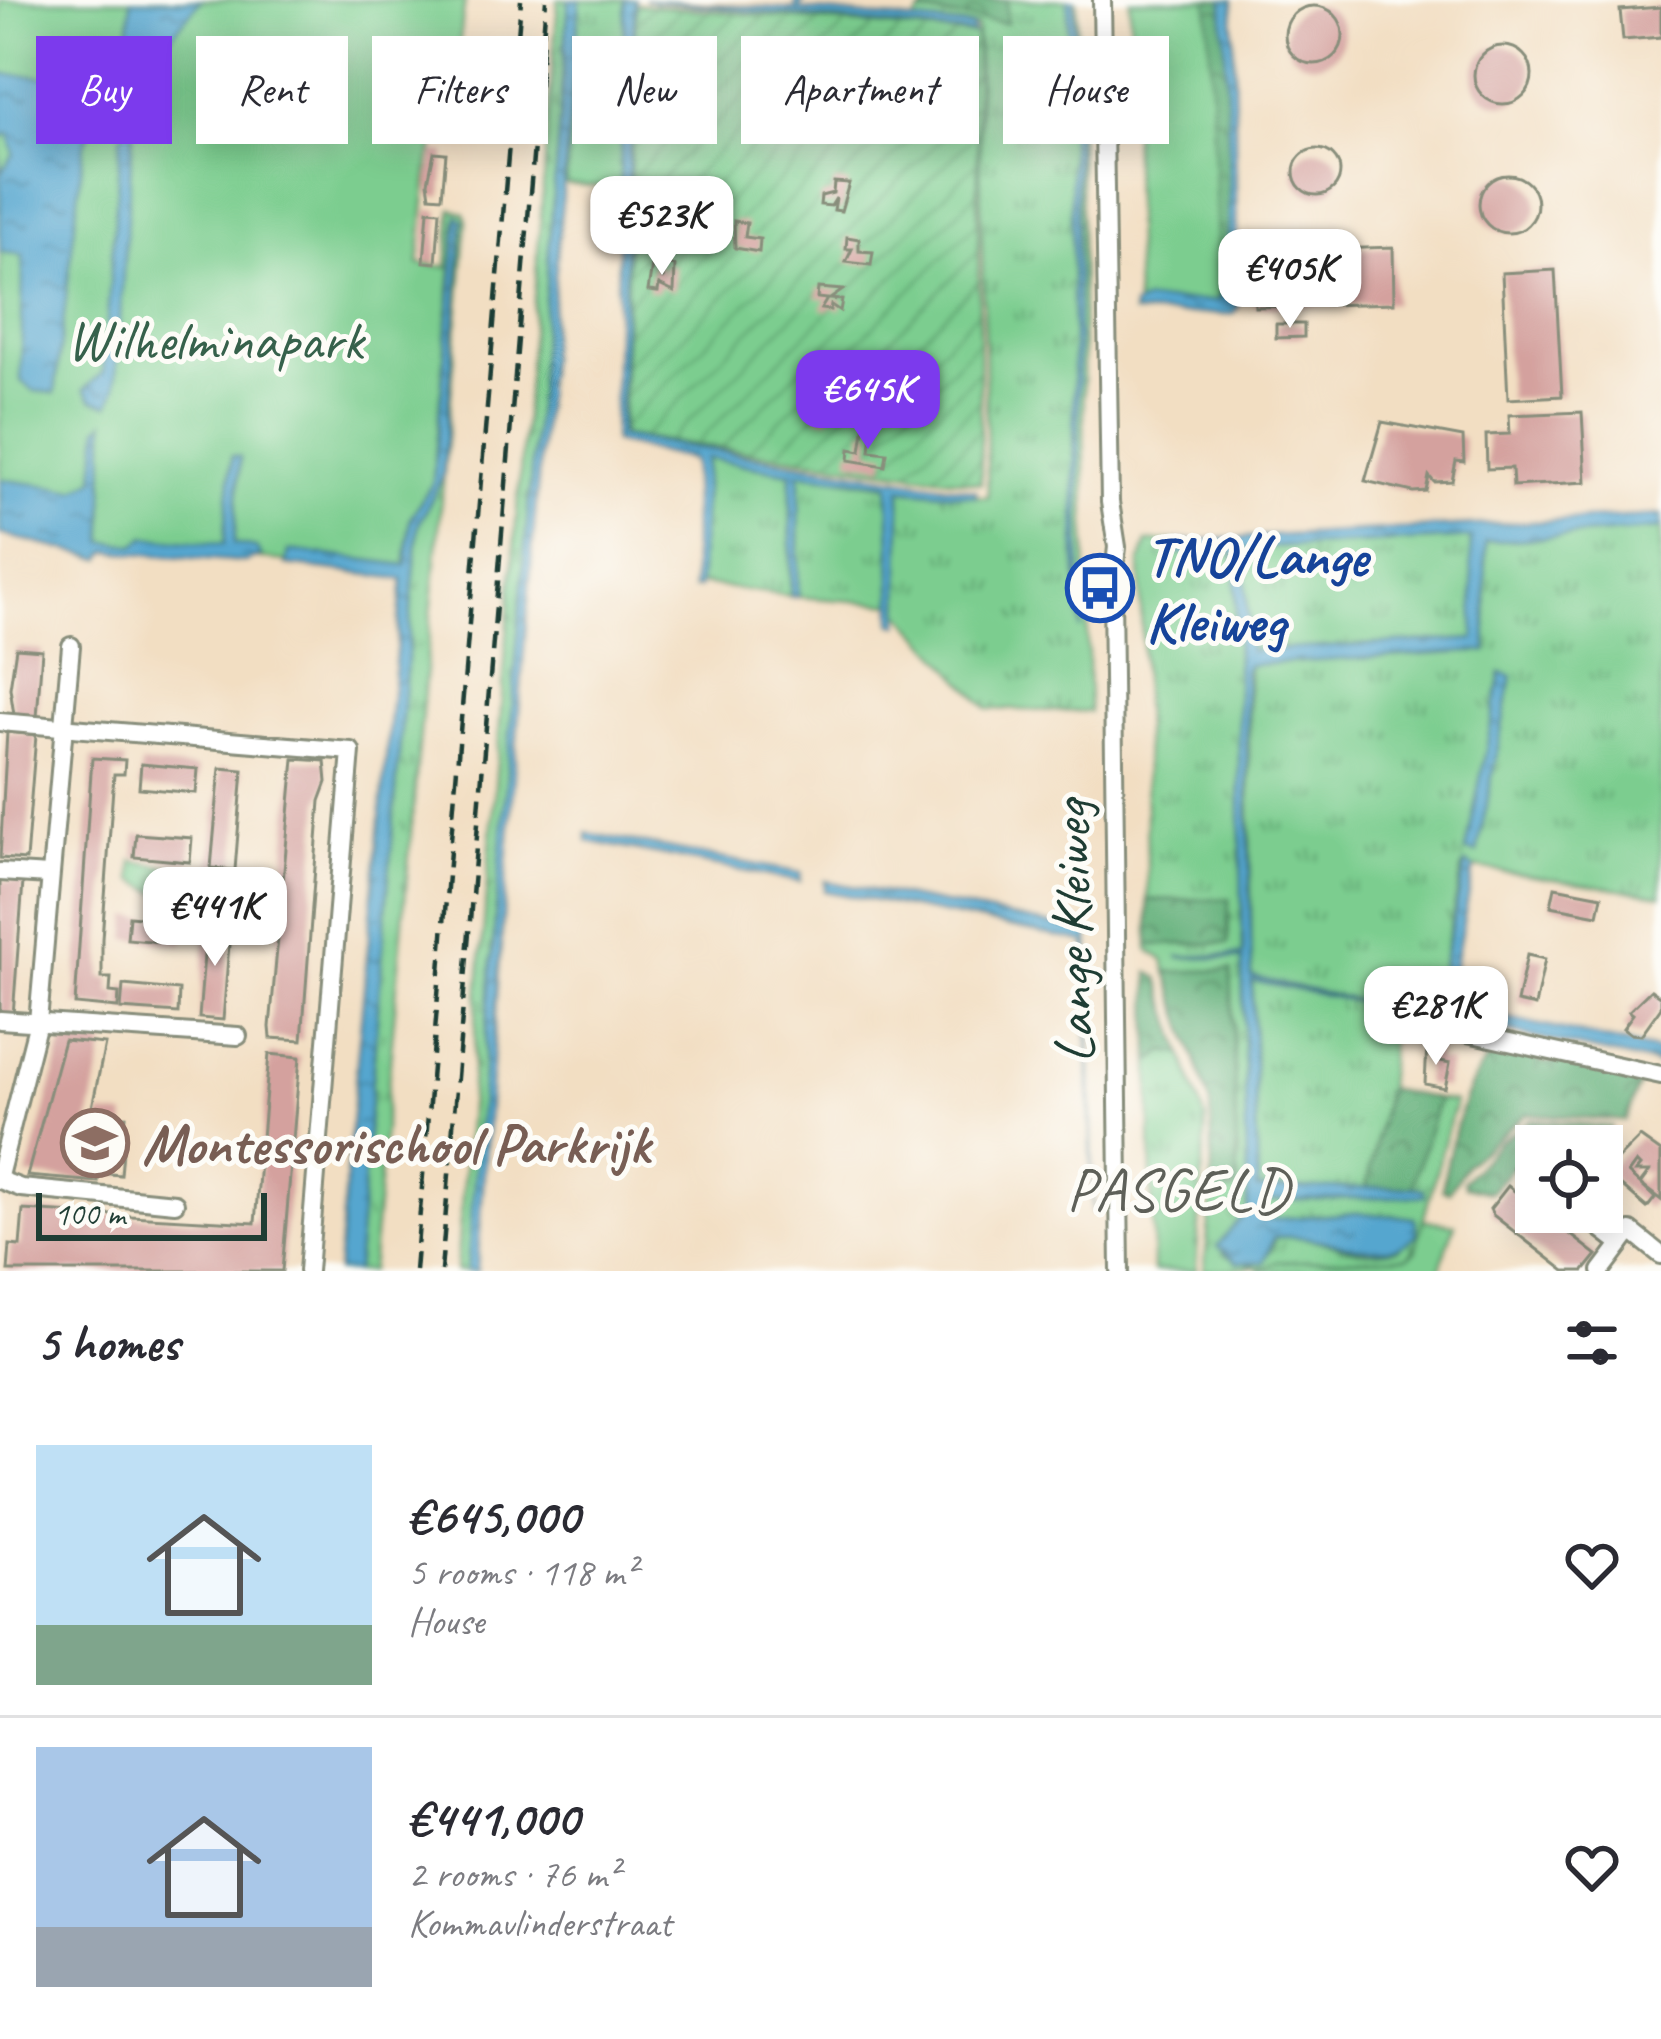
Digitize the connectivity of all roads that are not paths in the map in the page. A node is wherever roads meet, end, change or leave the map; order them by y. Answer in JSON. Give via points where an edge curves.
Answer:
{"nodes":[{"id":1,"x":1102,"y":0,"type":"edge"},
{"id":2,"x":70,"y":646,"type":"dead end"},
{"id":3,"x":0,"y":722,"type":"edge"},
{"id":4,"x":63,"y":726,"type":"junction"},
{"id":5,"x":0,"y":872,"type":"edge"},
{"id":6,"x":49,"y":875,"type":"junction"},
{"id":7,"x":1427,"y":1009,"type":"dead end"},
{"id":8,"x":0,"y":1020,"type":"edge"},
{"id":9,"x":38,"y":1022,"type":"junction"},
{"id":10,"x":234,"y":1035,"type":"dead end"},
{"id":11,"x":1661,"y":1075,"type":"edge"},
{"id":12,"x":0,"y":1176,"type":"edge"},
{"id":13,"x":175,"y":1203,"type":"dead end"},
{"id":14,"x":1607,"y":1233,"type":"edge"},
{"id":15,"x":1621,"y":1244,"type":"junction"},
{"id":16,"x":1661,"y":1255,"type":"edge"},
{"id":17,"x":308,"y":1271,"type":"edge"},
{"id":18,"x":1120,"y":1271,"type":"edge"},
{"id":19,"x":1600,"y":1271,"type":"edge"}],
"edges":[{"from":1,"to":18,"type":"street","name":"Lange Kleiweg"},
{"from":2,"to":4,"type":"street"},
{"from":3,"to":4,"type":"street"},
{"from":4,"to":6,"type":"street"},
{"from":4,"to":17,"type":"street","via":[[351,751]]},
{"from":5,"to":6,"type":"street"},
{"from":6,"to":9,"type":"street"},
{"from":7,"to":11,"type":"street","via":[[1440,1028]]},
{"from":8,"to":9,"type":"street"},
{"from":9,"to":10,"type":"street"},
{"from":9,"to":12,"type":"street"},
{"from":12,"to":13,"type":"street","via":[[21,1188]]},
{"from":14,"to":15,"type":"street"},
{"from":15,"to":16,"type":"street","via":[[1631,1232]]},
{"from":15,"to":19,"type":"street"}]}
